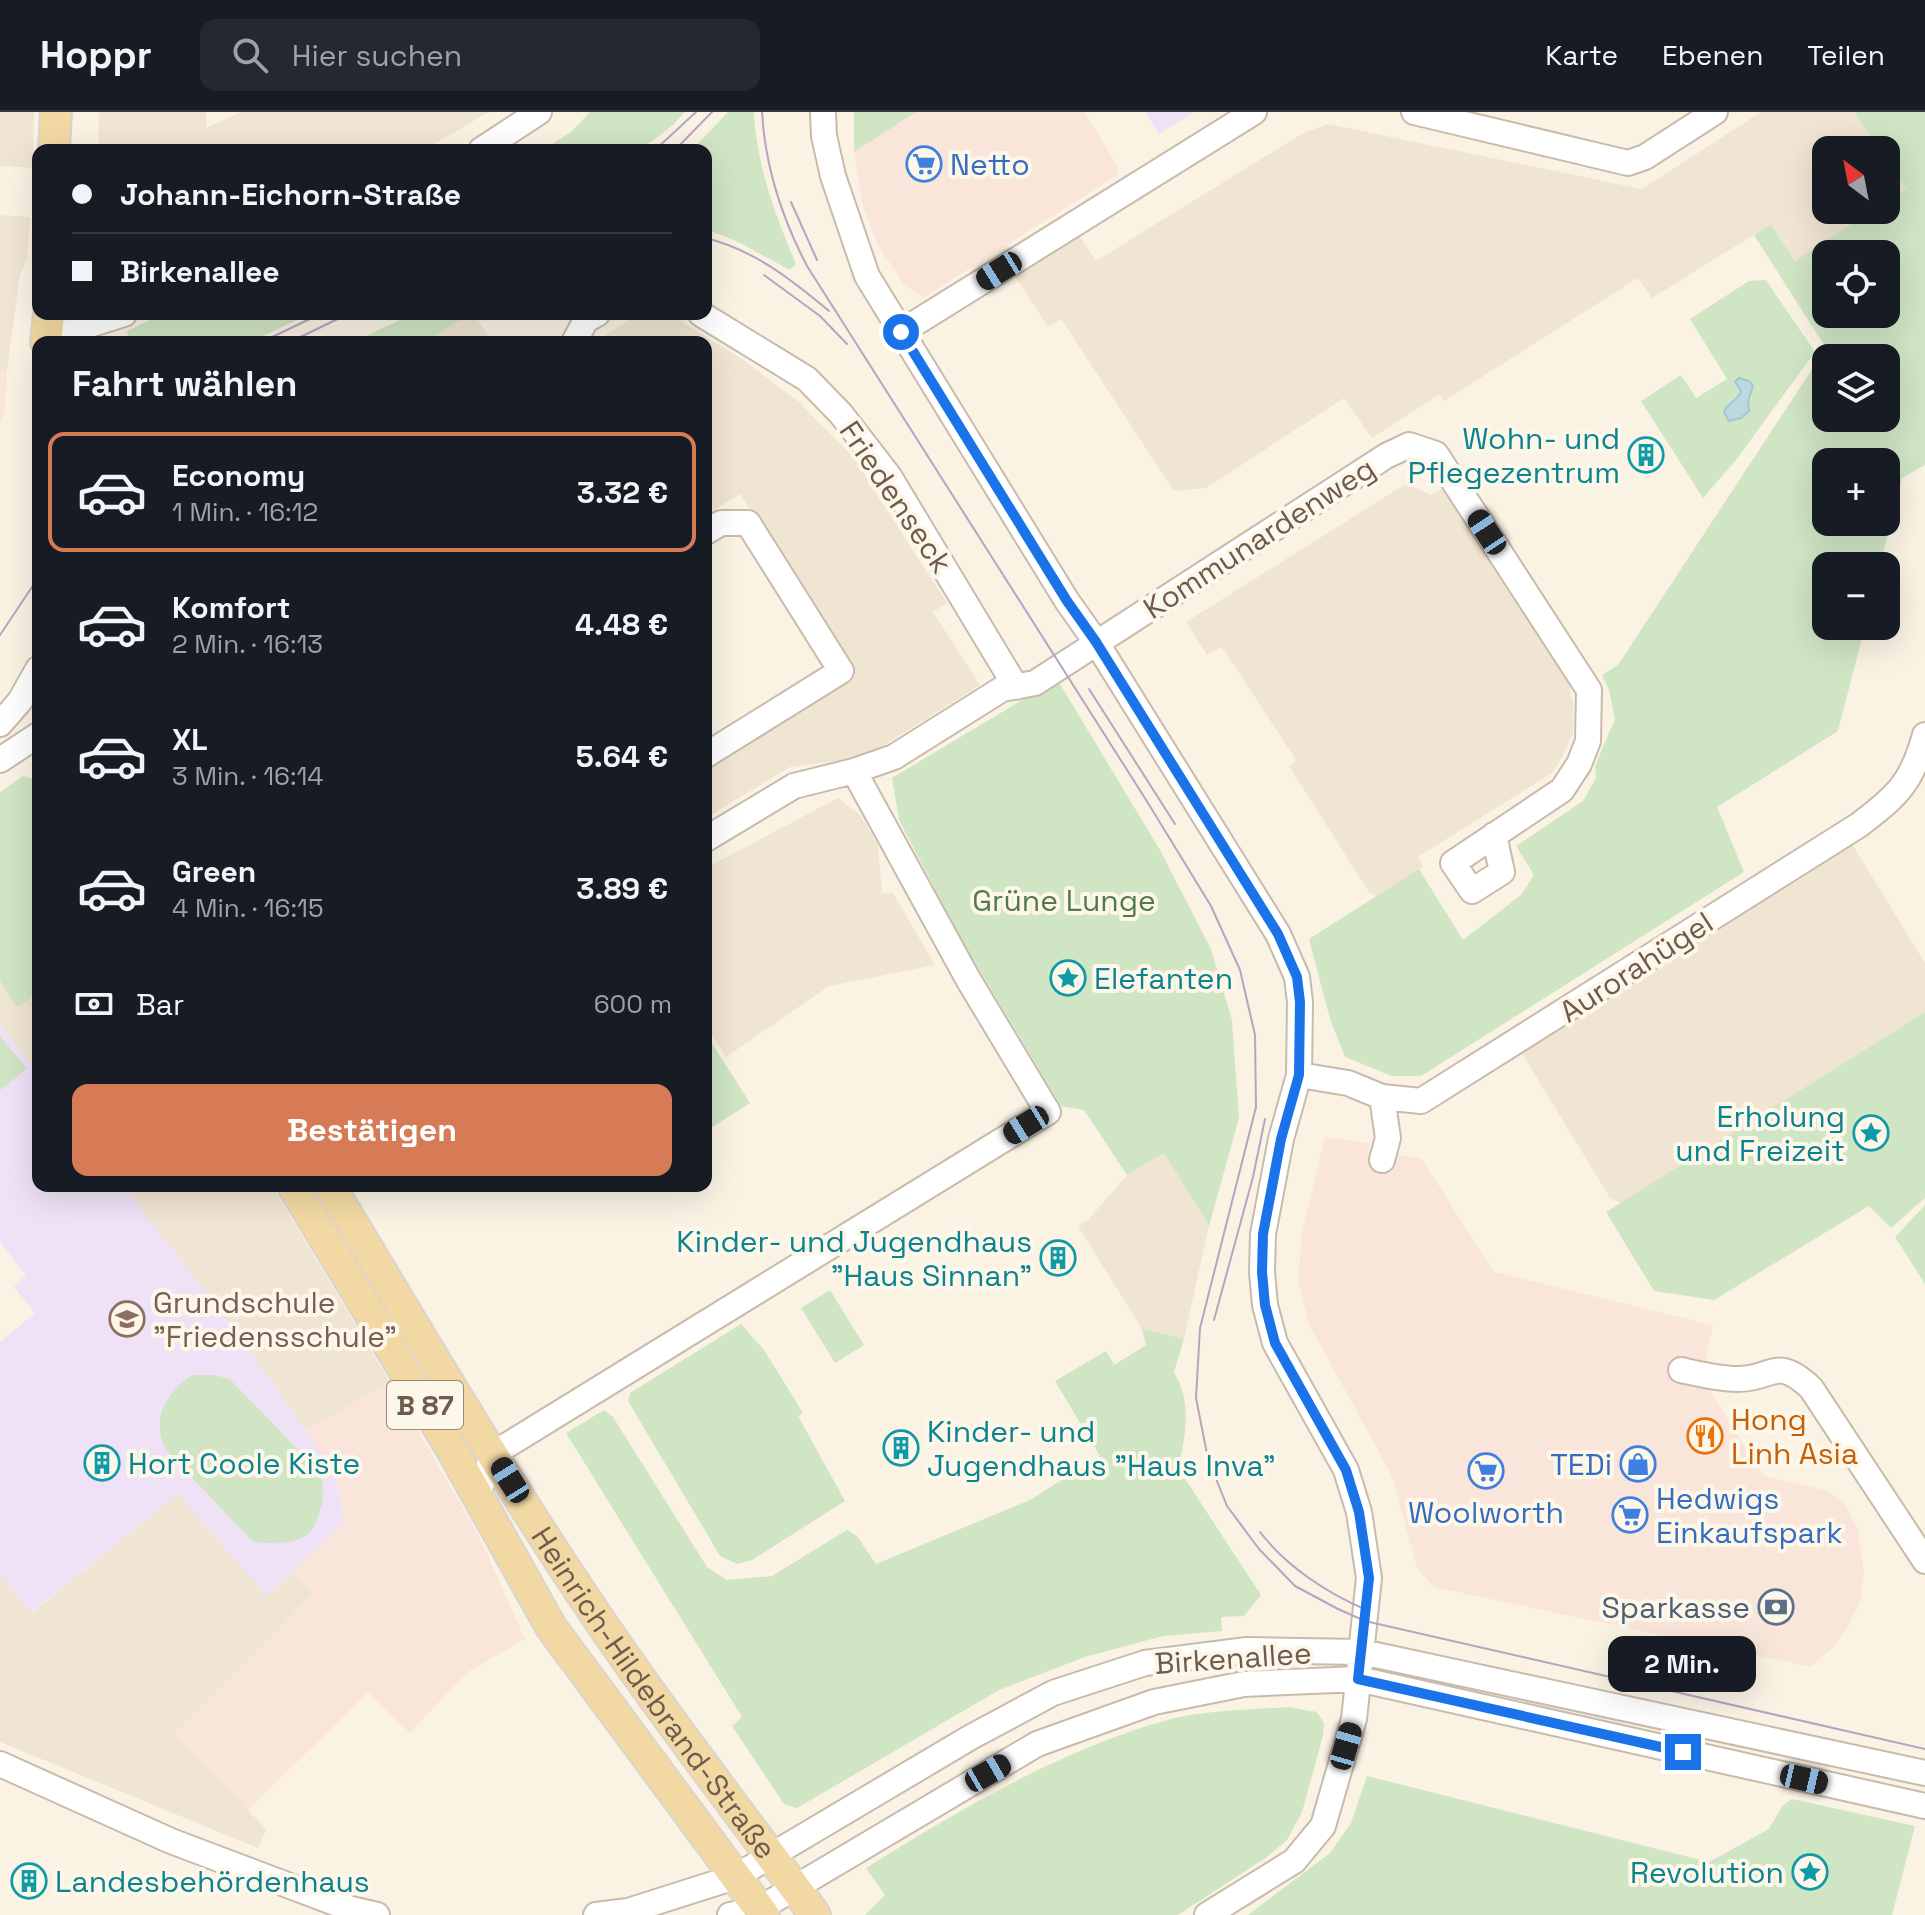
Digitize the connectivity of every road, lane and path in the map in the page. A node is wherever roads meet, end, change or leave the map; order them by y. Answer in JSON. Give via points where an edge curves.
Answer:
{"nodes":[{"id":1,"x":56,"y":112,"type":"edge"},
{"id":2,"x":75,"y":112,"type":"edge"},
{"id":3,"x":539,"y":112,"type":"edge"},
{"id":4,"x":823,"y":112,"type":"edge"},
{"id":5,"x":1254,"y":112,"type":"edge"},
{"id":6,"x":1414,"y":112,"type":"edge"},
{"id":7,"x":1715,"y":112,"type":"edge"},
{"id":8,"x":54,"y":144,"type":"edge"},
{"id":9,"x":73,"y":144,"type":"edge"},
{"id":10,"x":490,"y":144,"type":"edge"},
{"id":11,"x":98,"y":320,"type":"edge"},
{"id":12,"x":711,"y":320,"type":"edge"},
{"id":13,"x":59,"y":329,"type":"edge"},
{"id":14,"x":901,"y":332,"type":"junction"},
{"id":15,"x":712,"y":528,"type":"edge"},
{"id":16,"x":1096,"y":642,"type":"junction"},
{"id":17,"x":32,"y":680,"type":"edge"},
{"id":18,"x":1016,"y":687,"type":"junction"},
{"id":19,"x":0,"y":724,"type":"edge"},
{"id":20,"x":1925,"y":735,"type":"edge"},
{"id":21,"x":32,"y":739,"type":"edge"},
{"id":22,"x":712,"y":751,"type":"edge"},
{"id":23,"x":0,"y":760,"type":"edge"},
{"id":24,"x":854,"y":771,"type":"junction"},
{"id":25,"x":712,"y":835,"type":"edge"},
{"id":26,"x":1494,"y":835,"type":"dead end"},
{"id":27,"x":1299,"y":1075,"type":"junction"},
{"id":28,"x":1382,"y":1097,"type":"junction"},
{"id":29,"x":1382,"y":1160,"type":"dead end"},
{"id":30,"x":298,"y":1192,"type":"edge"},
{"id":31,"x":334,"y":1192,"type":"edge"},
{"id":32,"x":1681,"y":1370,"type":"dead end"},
{"id":33,"x":493,"y":1454,"type":"junction"},
{"id":34,"x":477,"y":1496,"type":"junction"},
{"id":35,"x":1925,"y":1561,"type":"edge"},
{"id":36,"x":1362,"y":1652,"type":"junction"},
{"id":37,"x":1358,"y":1679,"type":"junction"},
{"id":38,"x":0,"y":1764,"type":"edge"},
{"id":39,"x":1925,"y":1773,"type":"edge"},
{"id":40,"x":1925,"y":1806,"type":"edge"},
{"id":41,"x":768,"y":1855,"type":"junction"},
{"id":42,"x":735,"y":1877,"type":"junction"},
{"id":43,"x":794,"y":1887,"type":"junction"},
{"id":44,"x":751,"y":1913,"type":"edge"},
{"id":45,"x":377,"y":1915,"type":"edge"},
{"id":46,"x":596,"y":1915,"type":"edge"},
{"id":47,"x":815,"y":1915,"type":"edge"},
{"id":48,"x":1207,"y":1915,"type":"edge"}],
"edges":[{"from":1,"to":8,"type":"main road"},
{"from":2,"to":9,"type":"main road"},
{"from":3,"to":10,"type":"street"},
{"from":4,"to":14,"type":"street","via":[[824,136],[852,238],[867,276]]},
{"from":5,"to":14,"type":"street"},
{"from":6,"to":7,"type":"street","via":[[1628,163]]},
{"from":11,"to":13,"type":"street"},
{"from":12,"to":18,"type":"street","name":"Friedenseck","via":[[807,379],[841,414],[889,476]]},
{"from":14,"to":16,"type":"street"},
{"from":15,"to":22,"type":"street","via":[[721,523],[748,523],[841,671]]},
{"from":16,"to":18,"type":"street","via":[[1035,683]]},
{"from":16,"to":26,"type":"street","name":"Kommunardenweg","via":[[1386,456],[1409,445],[1436,454],[1589,690],[1588,741],[1571,777],[1562,790]]},
{"from":16,"to":27,"type":"street","via":[[1278,934],[1299,989]]},
{"from":17,"to":19,"type":"street"},
{"from":18,"to":24,"type":"street","via":[[1002,689],[894,757]]},
{"from":20,"to":28,"type":"street","name":"Aurorahügel","via":[[1909,779],[1859,825],[1421,1101]]},
{"from":21,"to":23,"type":"street"},
{"from":24,"to":25,"type":"street","via":[[794,786]]},
{"from":24,"to":33,"type":"street","via":[[1048,1112]]},
{"from":27,"to":28,"type":"street","name":"Aurorahügel","via":[[1348,1083]]},
{"from":27,"to":36,"type":"street","via":[[1263,1234],[1262,1272],[1275,1343],[1346,1470],[1359,1512],[1369,1578]]},
{"from":28,"to":29,"type":"street","via":[[1388,1138]]},
{"from":30,"to":34,"type":"main road","name":"Heinrich-Hildebrand-Straße","number":"B 87"},
{"from":31,"to":33,"type":"main road","name":"Heinrich-Hildebrand-Straße","number":"B 87"},
{"from":32,"to":35,"type":"street","via":[[1739,1379],[1780,1370],[1799,1377]]},
{"from":33,"to":34,"type":"street"},
{"from":33,"to":41,"type":"main road","name":"Heinrich-Hildebrand-Straße","number":"B 87","via":[[612,1639]]},
{"from":34,"to":42,"type":"main road","name":"Heinrich-Hildebrand-Straße","number":"B 87","via":[[551,1627]]},
{"from":36,"to":37,"type":"street"},
{"from":36,"to":39,"type":"street","name":"Birkenallee"},
{"from":36,"to":41,"type":"street","name":"Birkenallee","via":[[1247,1650],[1145,1663],[1053,1693]]},
{"from":37,"to":40,"type":"street","name":"Birkenallee"},
{"from":37,"to":43,"type":"street","name":"Birkenallee","via":[[1244,1684],[1154,1702],[1037,1744]]},
{"from":37,"to":48,"type":"street","via":[[1354,1719],[1323,1826],[1294,1861]]},
{"from":38,"to":45,"type":"street","via":[[171,1841]]},
{"from":41,"to":42,"type":"street","name":"Birkenallee"},
{"from":41,"to":43,"type":"main road","name":"Heinrich-Hildebrand-Straße","number":"B 87"},
{"from":42,"to":44,"type":"main road","name":"Heinrich-Hildebrand-Straße","number":"B 87"},
{"from":42,"to":46,"type":"street","name":"Birkenallee","via":[[628,1911]]},
{"from":43,"to":44,"type":"street","name":"Birkenallee"},
{"from":43,"to":47,"type":"main road","number":"B 87"}]}
